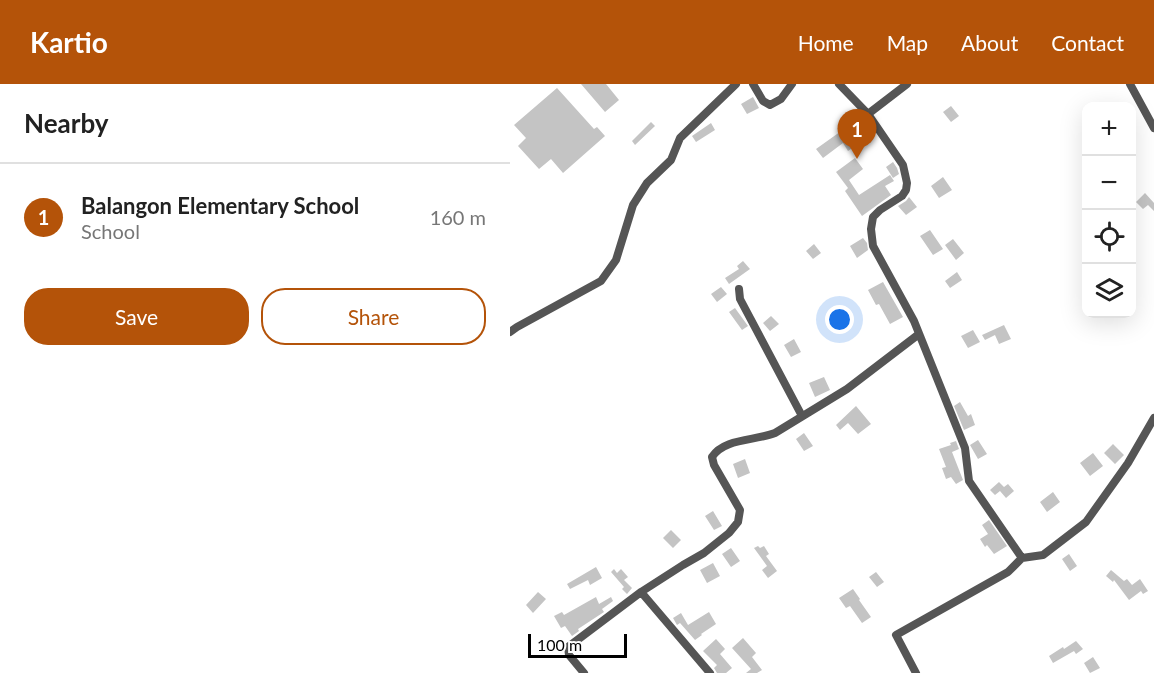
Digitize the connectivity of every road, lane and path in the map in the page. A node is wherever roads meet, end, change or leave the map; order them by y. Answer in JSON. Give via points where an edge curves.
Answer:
{"nodes":[{"id":1,"x":736,"y":84,"type":"edge"},
{"id":2,"x":753,"y":84,"type":"edge"},
{"id":3,"x":792,"y":84,"type":"edge"},
{"id":4,"x":839,"y":84,"type":"edge"},
{"id":5,"x":907,"y":84,"type":"edge"},
{"id":6,"x":1130,"y":84,"type":"edge"},
{"id":7,"x":868,"y":114,"type":"junction"},
{"id":8,"x":1154,"y":128,"type":"edge"},
{"id":9,"x":739,"y":289,"type":"dead end"},
{"id":10,"x":510,"y":332,"type":"edge"},
{"id":11,"x":920,"y":334,"type":"junction"},
{"id":12,"x":802,"y":417,"type":"junction"},
{"id":13,"x":1154,"y":418,"type":"edge"},
{"id":14,"x":1022,"y":558,"type":"junction"},
{"id":15,"x":641,"y":592,"type":"junction"},
{"id":16,"x":582,"y":672,"type":"edge"},
{"id":17,"x":710,"y":673,"type":"edge"},
{"id":18,"x":916,"y":673,"type":"edge"}],
"edges":[{"from":1,"to":10,"type":"street","via":[[680,138],[671,160],[647,183],[633,206],[616,260],[601,281]]},
{"from":2,"to":3,"type":"street","via":[[770,105],[781,99]]},
{"from":4,"to":7,"type":"street"},
{"from":5,"to":7,"type":"street"},
{"from":6,"to":8,"type":"street"},
{"from":7,"to":11,"type":"street","via":[[903,165],[907,183],[902,196],[873,217],[873,246]]},
{"from":9,"to":12,"type":"street","via":[[740,299]]},
{"from":11,"to":12,"type":"street"},
{"from":11,"to":14,"type":"street","via":[[965,448],[969,481]]},
{"from":12,"to":15,"type":"street","via":[[764,437],[717,451],[712,458],[714,465],[740,510],[738,522],[704,553]]},
{"from":13,"to":14,"type":"street","via":[[1086,522],[1043,555]]},
{"from":14,"to":18,"type":"street","via":[[1008,572],[896,635]]},
{"from":15,"to":16,"type":"street","via":[[568,647],[569,655]]},
{"from":15,"to":17,"type":"street"}]}
